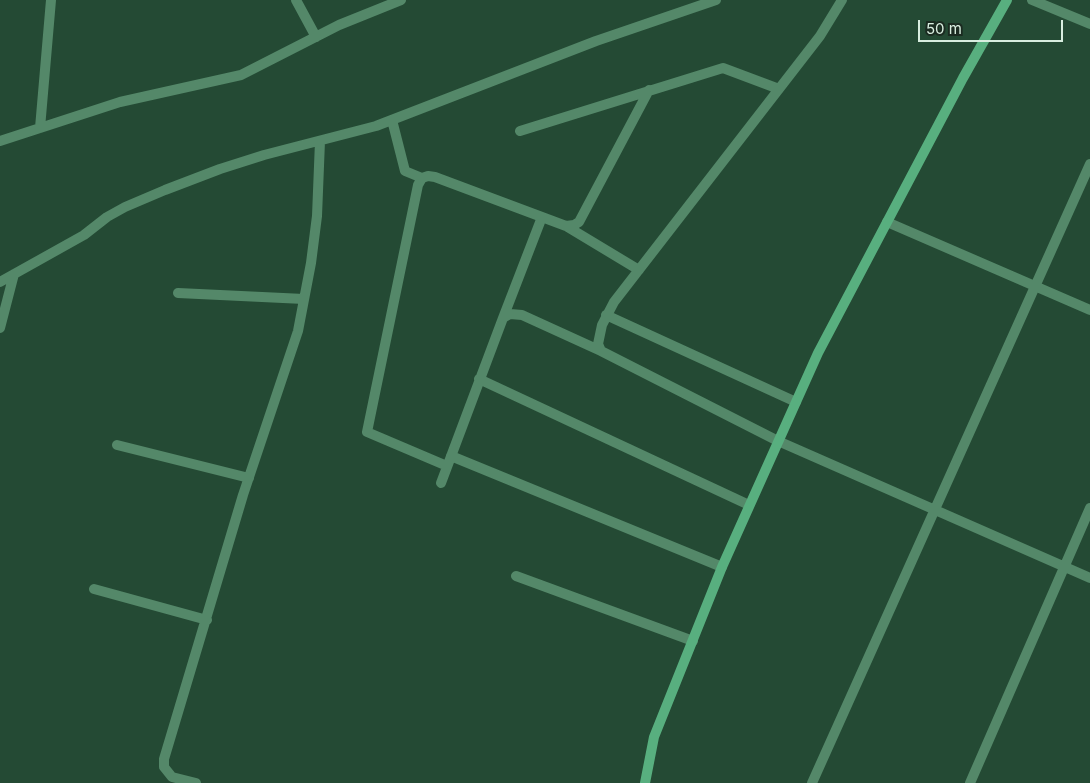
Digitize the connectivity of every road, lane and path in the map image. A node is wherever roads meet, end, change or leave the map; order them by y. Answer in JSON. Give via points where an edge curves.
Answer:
{"nodes":[{"id":1,"x":51,"y":0,"type":"edge"},
{"id":2,"x":296,"y":0,"type":"edge"},
{"id":3,"x":401,"y":0,"type":"edge"},
{"id":4,"x":716,"y":0,"type":"edge"},
{"id":5,"x":842,"y":0,"type":"edge"},
{"id":6,"x":1007,"y":0,"type":"edge"},
{"id":7,"x":1032,"y":0,"type":"edge"},
{"id":8,"x":1090,"y":24,"type":"edge"},
{"id":9,"x":316,"y":37,"type":"junction"},
{"id":10,"x":779,"y":89,"type":"junction"},
{"id":11,"x":649,"y":90,"type":"junction"},
{"id":12,"x":392,"y":120,"type":"junction"},
{"id":13,"x":40,"y":128,"type":"junction"},
{"id":14,"x":520,"y":131,"type":"dead end"},
{"id":15,"x":0,"y":141,"type":"edge"},
{"id":16,"x":320,"y":141,"type":"junction"},
{"id":17,"x":1090,"y":164,"type":"edge"},
{"id":18,"x":422,"y":178,"type":"junction"},
{"id":19,"x":542,"y":217,"type":"junction"},
{"id":20,"x":887,"y":222,"type":"junction"},
{"id":21,"x":566,"y":226,"type":"junction"},
{"id":22,"x":639,"y":270,"type":"junction"},
{"id":23,"x":14,"y":274,"type":"junction"},
{"id":24,"x":0,"y":282,"type":"edge"},
{"id":25,"x":1036,"y":285,"type":"junction"},
{"id":26,"x":178,"y":293,"type":"dead end"},
{"id":27,"x":304,"y":299,"type":"junction"},
{"id":28,"x":1090,"y":310,"type":"edge"},
{"id":29,"x":606,"y":315,"type":"junction"},
{"id":30,"x":503,"y":318,"type":"junction"},
{"id":31,"x":0,"y":328,"type":"edge"},
{"id":32,"x":602,"y":351,"type":"junction"},
{"id":33,"x":479,"y":379,"type":"junction"},
{"id":34,"x":796,"y":402,"type":"junction"},
{"id":35,"x":778,"y":441,"type":"junction"},
{"id":36,"x":117,"y":445,"type":"dead end"},
{"id":37,"x":449,"y":461,"type":"junction"},
{"id":38,"x":249,"y":478,"type":"junction"},
{"id":39,"x":441,"y":483,"type":"dead end"},
{"id":40,"x":749,"y":505,"type":"junction"},
{"id":41,"x":1090,"y":508,"type":"edge"},
{"id":42,"x":934,"y":509,"type":"junction"},
{"id":43,"x":722,"y":567,"type":"junction"},
{"id":44,"x":1064,"y":567,"type":"junction"},
{"id":45,"x":516,"y":576,"type":"dead end"},
{"id":46,"x":1090,"y":578,"type":"edge"},
{"id":47,"x":94,"y":589,"type":"dead end"},
{"id":48,"x":207,"y":620,"type":"junction"},
{"id":49,"x":693,"y":641,"type":"junction"},
{"id":50,"x":196,"y":783,"type":"edge"},
{"id":51,"x":645,"y":783,"type":"edge"},
{"id":52,"x":812,"y":783,"type":"edge"},
{"id":53,"x":970,"y":783,"type":"edge"}],
"edges":[{"from":1,"to":13,"type":"street"},
{"from":2,"to":9,"type":"street"},
{"from":3,"to":9,"type":"street"},
{"from":4,"to":12,"type":"street","via":[[596,41]]},
{"from":5,"to":10,"type":"street","via":[[820,36]]},
{"from":6,"to":20,"type":"street"},
{"from":7,"to":8,"type":"street"},
{"from":9,"to":13,"type":"street","via":[[241,75],[120,102]]},
{"from":10,"to":11,"type":"street","via":[[723,68]]},
{"from":10,"to":22,"type":"street"},
{"from":11,"to":14,"type":"street"},
{"from":11,"to":21,"type":"street","via":[[579,222]]},
{"from":12,"to":16,"type":"street"},
{"from":12,"to":18,"type":"street","via":[[405,171]]},
{"from":13,"to":15,"type":"street"},
{"from":16,"to":23,"type":"street","via":[[220,169],[133,203]]},
{"from":16,"to":27,"type":"street","via":[[317,216]]},
{"from":17,"to":25,"type":"street"},
{"from":18,"to":19,"type":"street","via":[[435,178]]},
{"from":18,"to":37,"type":"street","via":[[366,432]]},
{"from":19,"to":21,"type":"street"},
{"from":19,"to":30,"type":"street"},
{"from":20,"to":25,"type":"street"},
{"from":20,"to":34,"type":"street"},
{"from":21,"to":22,"type":"street"},
{"from":22,"to":29,"type":"street"},
{"from":23,"to":24,"type":"street"},
{"from":23,"to":31,"type":"street"},
{"from":25,"to":28,"type":"street"},
{"from":25,"to":42,"type":"street"},
{"from":26,"to":27,"type":"street"},
{"from":27,"to":38,"type":"street","via":[[298,331]]},
{"from":29,"to":32,"type":"street","via":[[598,337]]},
{"from":29,"to":34,"type":"street"},
{"from":30,"to":32,"type":"street","via":[[510,314],[522,315]]},
{"from":30,"to":33,"type":"street"},
{"from":32,"to":35,"type":"street"},
{"from":33,"to":37,"type":"street"},
{"from":33,"to":40,"type":"street"},
{"from":34,"to":35,"type":"street"},
{"from":35,"to":40,"type":"street"},
{"from":35,"to":42,"type":"street"},
{"from":36,"to":38,"type":"street"},
{"from":37,"to":39,"type":"street"},
{"from":37,"to":43,"type":"street"},
{"from":38,"to":48,"type":"street"},
{"from":40,"to":43,"type":"street"},
{"from":41,"to":44,"type":"street"},
{"from":42,"to":44,"type":"street"},
{"from":42,"to":52,"type":"street"},
{"from":43,"to":49,"type":"street"},
{"from":44,"to":46,"type":"street"},
{"from":44,"to":53,"type":"street"},
{"from":45,"to":49,"type":"street"},
{"from":47,"to":48,"type":"street"},
{"from":48,"to":50,"type":"street","via":[[164,759],[164,767],[172,777]]},
{"from":49,"to":51,"type":"street","via":[[654,737]]}]}
